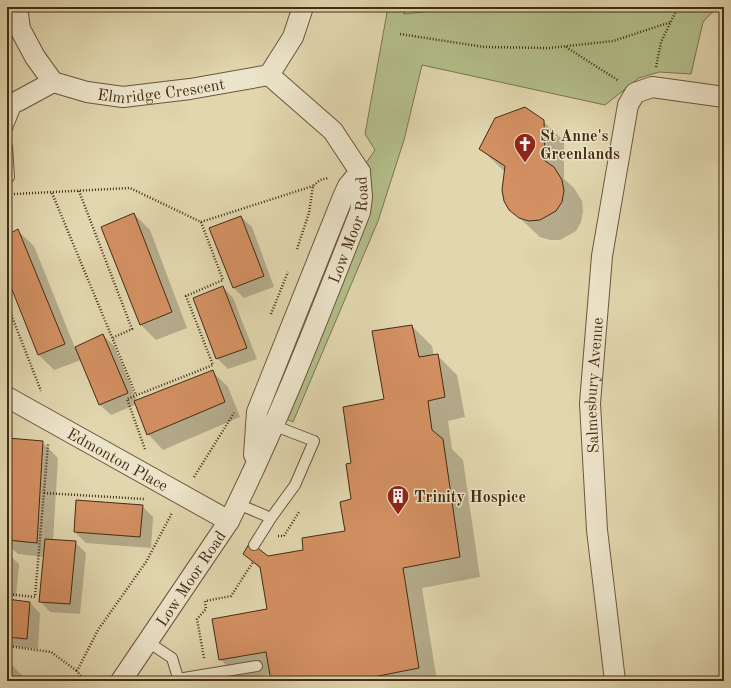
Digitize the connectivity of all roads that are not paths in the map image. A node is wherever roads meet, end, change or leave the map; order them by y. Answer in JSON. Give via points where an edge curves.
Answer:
{"nodes":[{"id":1,"x":17,"y":7,"type":"edge"},
{"id":2,"x":303,"y":7,"type":"edge"},
{"id":3,"x":269,"y":75,"type":"junction"},
{"id":4,"x":53,"y":82,"type":"junction"},
{"id":5,"x":724,"y":97,"type":"edge"},
{"id":6,"x":18,"y":101,"type":"joint"},
{"id":7,"x":7,"y":128,"type":"edge"},
{"id":8,"x":7,"y":147,"type":"edge"},
{"id":9,"x":9,"y":177,"type":"dead end"},
{"id":10,"x":7,"y":396,"type":"edge"},
{"id":11,"x":265,"y":422,"type":"junction"},
{"id":12,"x":234,"y":512,"type":"junction"},
{"id":13,"x":270,"y":518,"type":"junction"},
{"id":14,"x":254,"y":545,"type":"dead end"},
{"id":15,"x":148,"y":642,"type":"junction"},
{"id":16,"x":257,"y":666,"type":"dead end"},
{"id":17,"x":179,"y":680,"type":"edge"},
{"id":18,"x":121,"y":681,"type":"edge"},
{"id":19,"x":615,"y":681,"type":"edge"}],
"edges":[{"from":1,"to":4,"type":"street","via":[[20,29],[35,57]]},
{"from":2,"to":3,"type":"street","via":[[292,38]]},
{"from":3,"to":4,"type":"street","name":"Elmridge Crescent","via":[[190,89],[123,97],[87,92]]},
{"from":3,"to":11,"type":"street","name":"Low Moor Road","via":[[333,131],[360,172],[362,197],[360,212]]},
{"from":4,"to":6,"type":"street"},
{"from":5,"to":19,"type":"street","name":"Salmesbury Avenue","via":[[644,90],[628,105],[602,256],[590,402],[597,530]]},
{"from":6,"to":7,"type":"lane"},
{"from":8,"to":9,"type":"lane"},
{"from":10,"to":12,"type":"street","name":"Edmonton Place","via":[[174,490]]},
{"from":11,"to":12,"type":"street","name":"Low Moor Road","via":[[253,470]]},
{"from":11,"to":13,"type":"lane","via":[[314,441],[295,485]]},
{"from":12,"to":13,"type":"lane"},
{"from":12,"to":15,"type":"street","name":"Low Moor Road"},
{"from":13,"to":14,"type":"lane"},
{"from":15,"to":17,"type":"lane","via":[[172,658]]},
{"from":15,"to":18,"type":"street","name":"Low Moor Road"},
{"from":16,"to":17,"type":"lane"}]}
